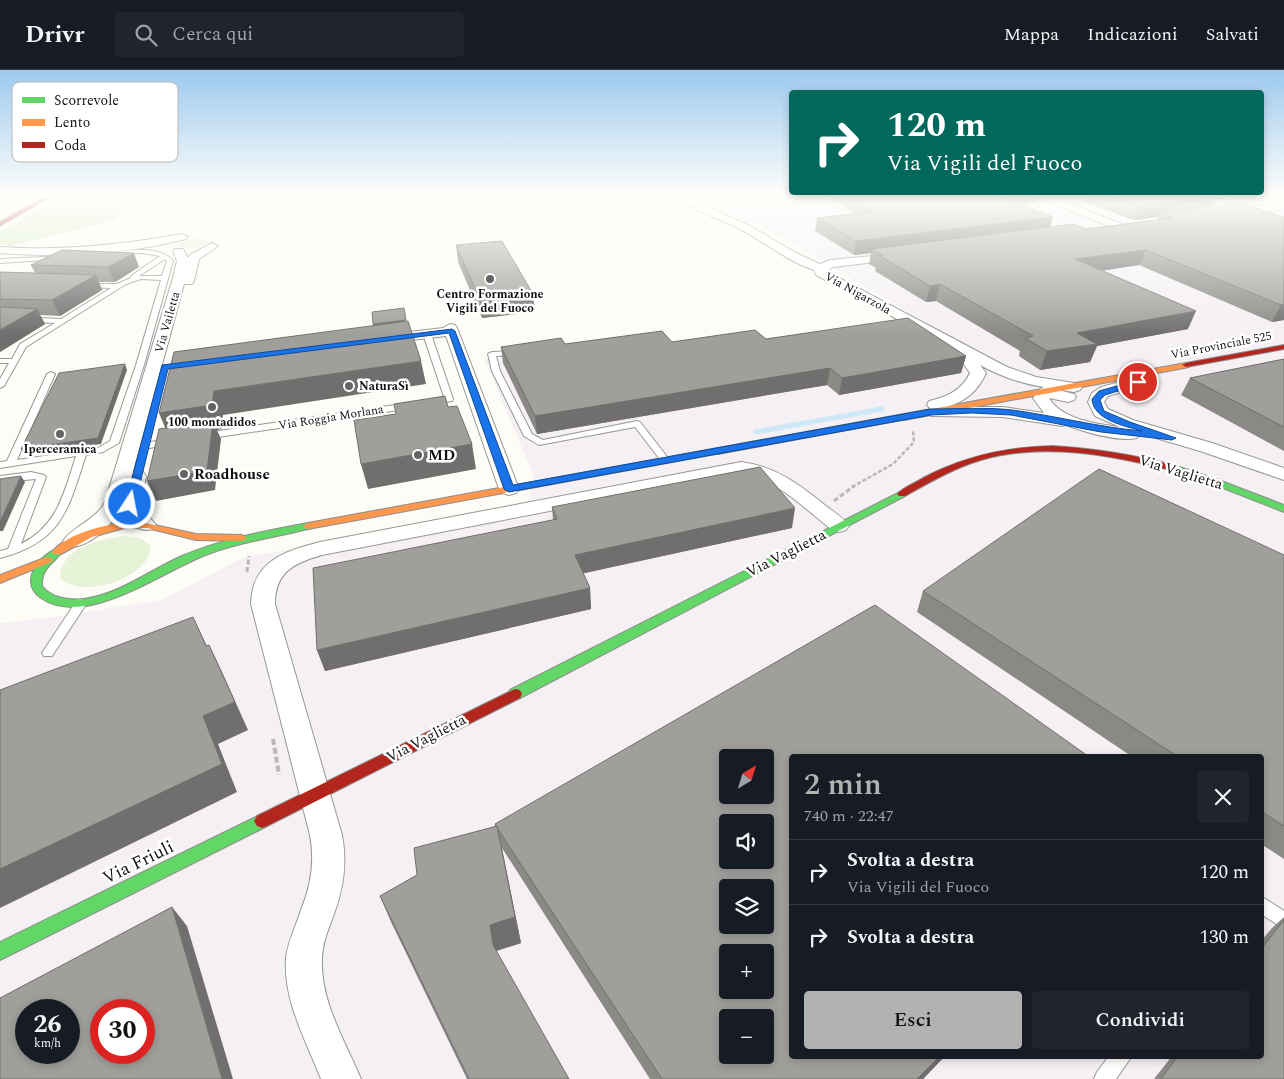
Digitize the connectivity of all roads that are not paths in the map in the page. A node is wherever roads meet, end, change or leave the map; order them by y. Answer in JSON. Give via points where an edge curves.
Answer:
{"nodes":[{"id":1,"x":210,"y":241,"type":"edge"},
{"id":2,"x":210,"y":241,"type":"edge"},
{"id":3,"x":767,"y":241,"type":"edge"},
{"id":4,"x":177,"y":246,"type":"junction"},
{"id":5,"x":128,"y":247,"type":"junction"},
{"id":6,"x":100,"y":249,"type":"junction"},
{"id":7,"x":0,"y":250,"type":"edge"},
{"id":8,"x":917,"y":253,"type":"edge"},
{"id":9,"x":31,"y":259,"type":"junction"},
{"id":10,"x":0,"y":261,"type":"edge"},
{"id":11,"x":821,"y":268,"type":"junction"},
{"id":12,"x":172,"y":278,"type":"junction"},
{"id":13,"x":128,"y":280,"type":"junction"},
{"id":14,"x":82,"y":285,"type":"edge"},
{"id":15,"x":118,"y":286,"type":"junction"},
{"id":16,"x":153,"y":314,"type":"junction"},
{"id":17,"x":0,"y":318,"type":"edge"},
{"id":18,"x":63,"y":321,"type":"junction"},
{"id":19,"x":427,"y":334,"type":"junction"},
{"id":20,"x":368,"y":341,"type":"edge"},
{"id":21,"x":1284,"y":347,"type":"edge"},
{"id":22,"x":961,"y":349,"type":"junction"},
{"id":23,"x":522,"y":352,"type":"edge"},
{"id":24,"x":0,"y":361,"type":"edge"},
{"id":25,"x":14,"y":361,"type":"junction"},
{"id":26,"x":140,"y":365,"type":"junction"},
{"id":27,"x":1001,"y":370,"type":"junction"},
{"id":28,"x":978,"y":372,"type":"junction"},
{"id":29,"x":1149,"y":372,"type":"junction"},
{"id":30,"x":51,"y":374,"type":"dead end"},
{"id":31,"x":0,"y":386,"type":"edge"},
{"id":32,"x":1074,"y":387,"type":"junction"},
{"id":33,"x":1046,"y":392,"type":"junction"},
{"id":34,"x":1025,"y":396,"type":"junction"},
{"id":35,"x":931,"y":412,"type":"junction"},
{"id":36,"x":1101,"y":412,"type":"junction"},
{"id":37,"x":894,"y":419,"type":"junction"},
{"id":38,"x":138,"y":422,"type":"junction"},
{"id":39,"x":1082,"y":426,"type":"junction"},
{"id":40,"x":198,"y":438,"type":"edge"},
{"id":41,"x":1172,"y":438,"type":"junction"},
{"id":42,"x":177,"y":441,"type":"edge"},
{"id":43,"x":144,"y":446,"type":"junction"},
{"id":44,"x":82,"y":453,"type":"junction"},
{"id":45,"x":665,"y":460,"type":"junction"},
{"id":46,"x":10,"y":464,"type":"junction"},
{"id":47,"x":0,"y":465,"type":"edge"},
{"id":48,"x":1284,"y":474,"type":"edge"},
{"id":49,"x":0,"y":479,"type":"edge"},
{"id":50,"x":509,"y":489,"type":"junction"},
{"id":51,"x":1284,"y":509,"type":"edge"},
{"id":52,"x":146,"y":526,"type":"junction"},
{"id":53,"x":839,"y":526,"type":"junction"},
{"id":54,"x":242,"y":538,"type":"junction"},
{"id":55,"x":172,"y":540,"type":"junction"},
{"id":56,"x":66,"y":545,"type":"junction"},
{"id":57,"x":13,"y":551,"type":"junction"},
{"id":58,"x":0,"y":555,"type":"edge"},
{"id":59,"x":47,"y":560,"type":"junction"},
{"id":60,"x":164,"y":568,"type":"junction"},
{"id":61,"x":2,"y":585,"type":"edge"},
{"id":62,"x":23,"y":590,"type":"dead end"},
{"id":63,"x":39,"y":592,"type":"junction"},
{"id":64,"x":81,"y":603,"type":"junction"},
{"id":65,"x":48,"y":653,"type":"dead end"},
{"id":66,"x":304,"y":800,"type":"junction"},
{"id":67,"x":1264,"y":906,"type":"edge"},
{"id":68,"x":1284,"y":921,"type":"edge"},
{"id":69,"x":0,"y":950,"type":"edge"},
{"id":70,"x":1120,"y":1059,"type":"edge"},
{"id":71,"x":341,"y":1079,"type":"edge"},
{"id":72,"x":1104,"y":1079,"type":"edge"}],
"edges":[{"from":1,"to":4,"type":"street","name":"Via Vailetta","via":[[196,250]]},
{"from":2,"to":43,"type":"street","name":"Via Vailetta","via":[[193,260]]},
{"from":3,"to":11,"type":"street","name":"Via Nigarzola","via":[[803,263]]},
{"from":4,"to":5,"type":"street"},
{"from":4,"to":5,"type":"street"},
{"from":4,"to":9,"type":"lane","via":[[152,252]]},
{"from":4,"to":12,"type":"street","name":"Via Vailetta","via":[[183,261]]},
{"from":4,"to":13,"type":"lane"},
{"from":5,"to":6,"type":"street"},
{"from":6,"to":7,"type":"street"},
{"from":6,"to":9,"type":"lane"},
{"from":8,"to":11,"type":"street","via":[[830,264]]},
{"from":9,"to":10,"type":"lane"},
{"from":11,"to":22,"type":"street","name":"Via Nigarzola","via":[[820,272]]},
{"from":12,"to":13,"type":"lane","via":[[150,276]]},
{"from":12,"to":16,"type":"lane"},
{"from":12,"to":16,"type":"lane"},
{"from":12,"to":38,"type":"street","name":"Via Vailetta"},
{"from":13,"to":15,"type":"lane"},
{"from":14,"to":15,"type":"lane"},
{"from":15,"to":18,"type":"lane"},
{"from":16,"to":26,"type":"lane"},
{"from":17,"to":18,"type":"lane"},
{"from":18,"to":25,"type":"lane","via":[[23,346]]},
{"from":19,"to":20,"type":"street"},
{"from":19,"to":40,"type":"lane","name":"Via Roggia Morlana","via":[[449,399]]},
{"from":19,"to":50,"type":"street","via":[[451,329]]},
{"from":21,"to":29,"type":"main road","name":"Via Provinciale 525"},
{"from":22,"to":27,"type":"street","name":"Via Nigarzola"},
{"from":22,"to":28,"type":"street","name":"Via Nigarzola"},
{"from":23,"to":45,"type":"lane","via":[[492,354],[496,371],[528,436],[542,443],[637,424]]},
{"from":24,"to":25,"type":"lane"},
{"from":25,"to":31,"type":"lane"},
{"from":26,"to":38,"type":"lane"},
{"from":26,"to":44,"type":"lane","via":[[114,443],[100,450]]},
{"from":27,"to":32,"type":"street","name":"Via Nigarzola","via":[[1033,381]]},
{"from":27,"to":34,"type":"street","name":"Via Nigarzola","via":[[1020,385]]},
{"from":28,"to":34,"type":"street","name":"Via Nigarzola"},
{"from":28,"to":37,"type":"street","via":[[971,388],[962,395]]},
{"from":29,"to":32,"type":"main road","name":"Via Provinciale 525"},
{"from":29,"to":36,"type":"street","via":[[1138,382],[1099,394],[1096,402]]},
{"from":30,"to":46,"type":"lane"},
{"from":32,"to":33,"type":"main road","name":"Via Provinciale 525"},
{"from":33,"to":34,"type":"main road","name":"Via Provinciale 525"},
{"from":33,"to":36,"type":"street","via":[[1071,398]]},
{"from":33,"to":39,"type":"street","via":[[1041,398],[1044,405]]},
{"from":34,"to":35,"type":"main road","name":"Via Provinciale 525"},
{"from":35,"to":37,"type":"main road","name":"Via Provinciale 525"},
{"from":35,"to":39,"type":"street","via":[[1003,412]]},
{"from":36,"to":41,"type":"street"},
{"from":37,"to":45,"type":"main road","name":"Via Provinciale 525"},
{"from":38,"to":56,"type":"street","name":"Via Vailetta","via":[[118,494],[110,511],[98,524]]},
{"from":39,"to":41,"type":"street"},
{"from":41,"to":48,"type":"street"},
{"from":42,"to":43,"type":"lane"},
{"from":43,"to":52,"type":"street","name":"Via Vailetta","via":[[130,504],[134,515]]},
{"from":44,"to":46,"type":"lane"},
{"from":44,"to":57,"type":"lane","via":[[57,522],[41,538]]},
{"from":45,"to":50,"type":"main road","name":"Via Provinciale 525"},
{"from":46,"to":47,"type":"lane"},
{"from":49,"to":57,"type":"lane","via":[[31,474],[41,477]]},
{"from":50,"to":54,"type":"main road","name":"Via Provinciale 525"},
{"from":51,"to":53,"type":"main road","name":"Via Vaglietta","via":[[1200,475],[1159,463],[1099,452],[1043,450],[1001,453],[966,462]]},
{"from":52,"to":55,"type":"main road"},
{"from":52,"to":56,"type":"main road","via":[[105,529]]},
{"from":53,"to":66,"type":"main road","name":"Via Vaglietta"},
{"from":53,"to":66,"type":"street","via":[[772,476],[744,468],[320,549],[284,561],[267,578],[262,591],[263,604]]},
{"from":54,"to":55,"type":"main road"},
{"from":54,"to":60,"type":"main road"},
{"from":55,"to":60,"type":"main road","via":[[172,558]]},
{"from":56,"to":59,"type":"main road"},
{"from":57,"to":58,"type":"lane"},
{"from":59,"to":61,"type":"main road"},
{"from":59,"to":63,"type":"main road","via":[[37,576]]},
{"from":60,"to":64,"type":"main road","via":[[129,589]]},
{"from":62,"to":63,"type":"main road"},
{"from":63,"to":64,"type":"main road","via":[[55,601]]},
{"from":64,"to":65,"type":"lane"},
{"from":66,"to":69,"type":"main road","name":"Via Friuli"},
{"from":66,"to":71,"type":"street","via":[[328,843],[329,862],[326,889],[306,948],[305,973],[315,1013]]},
{"from":67,"to":68,"type":"lane"},
{"from":70,"to":72,"type":"lane"}]}
